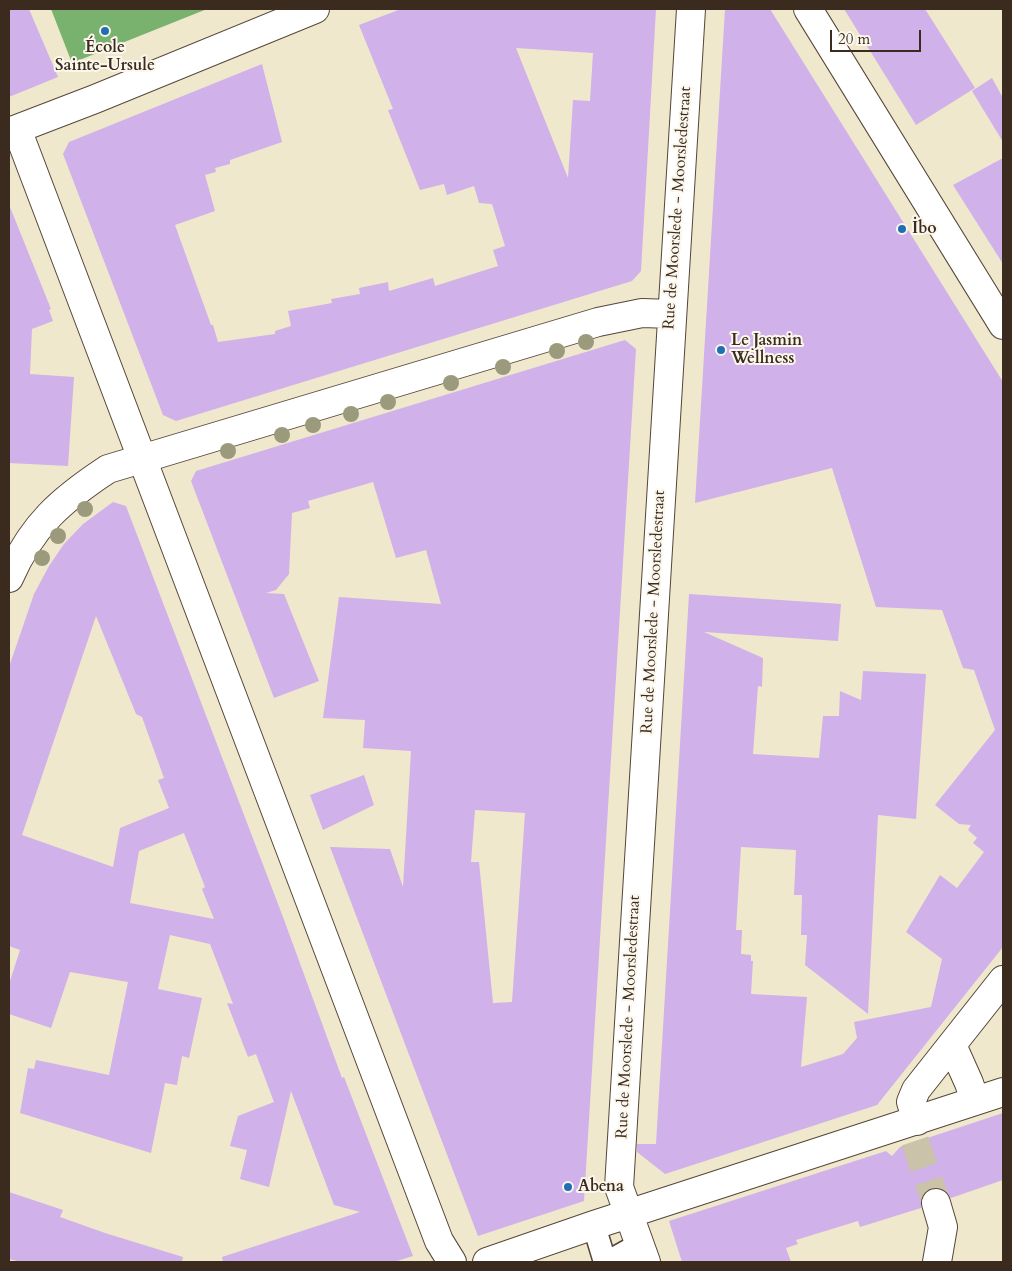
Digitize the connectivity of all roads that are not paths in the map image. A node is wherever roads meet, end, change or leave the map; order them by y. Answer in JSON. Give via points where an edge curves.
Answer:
{"nodes":[{"id":1,"x":315,"y":9,"type":"edge"},
{"id":2,"x":691,"y":9,"type":"edge"},
{"id":3,"x":808,"y":9,"type":"edge"},
{"id":4,"x":13,"y":131,"type":"edge"},
{"id":5,"x":672,"y":314,"type":"junction"},
{"id":6,"x":1003,"y":325,"type":"edge"},
{"id":7,"x":143,"y":459,"type":"junction"},
{"id":8,"x":9,"y":578,"type":"edge"},
{"id":9,"x":1003,"y":980,"type":"edge"},
{"id":10,"x":952,"y":1045,"type":"junction"},
{"id":11,"x":1003,"y":1092,"type":"edge"},
{"id":12,"x":975,"y":1101,"type":"junction"},
{"id":13,"x":914,"y":1128,"type":"junction"},
{"id":14,"x":936,"y":1203,"type":"tunnel mouth"},
{"id":15,"x":628,"y":1214,"type":"junction"},
{"id":16,"x":598,"y":1239,"type":"dead end"},
{"id":17,"x":640,"y":1255,"type":"edge"},
{"id":18,"x":452,"y":1262,"type":"edge"},
{"id":19,"x":487,"y":1262,"type":"edge"},
{"id":20,"x":607,"y":1262,"type":"edge"},
{"id":21,"x":937,"y":1262,"type":"edge"}],
"edges":[{"from":1,"to":4,"type":"street"},
{"from":2,"to":5,"type":"street","name":"Rue de Moorslede - Moorsledestraat"},
{"from":3,"to":6,"type":"street"},
{"from":4,"to":7,"type":"street"},
{"from":5,"to":7,"type":"street","via":[[642,313],[598,322]]},
{"from":5,"to":15,"type":"street","name":"Rue de Moorslede - Moorsledestraat","via":[[618,1188]]},
{"from":7,"to":8,"type":"street","via":[[108,469],[60,505],[27,542]]},
{"from":7,"to":18,"type":"street","via":[[439,1241]]},
{"from":9,"to":10,"type":"street"},
{"from":10,"to":12,"type":"street"},
{"from":10,"to":13,"type":"street","via":[[916,1090],[911,1102]]},
{"from":11,"to":12,"type":"street"},
{"from":12,"to":13,"type":"street"},
{"from":13,"to":15,"type":"street"},
{"from":14,"to":21,"type":"street","via":[[943,1227]]},
{"from":15,"to":17,"type":"street","name":"Rue de Moorslede - Moorsledestraat"},
{"from":15,"to":19,"type":"street"},
{"from":16,"to":20,"type":"street"},
{"from":17,"to":20,"type":"street"}]}
